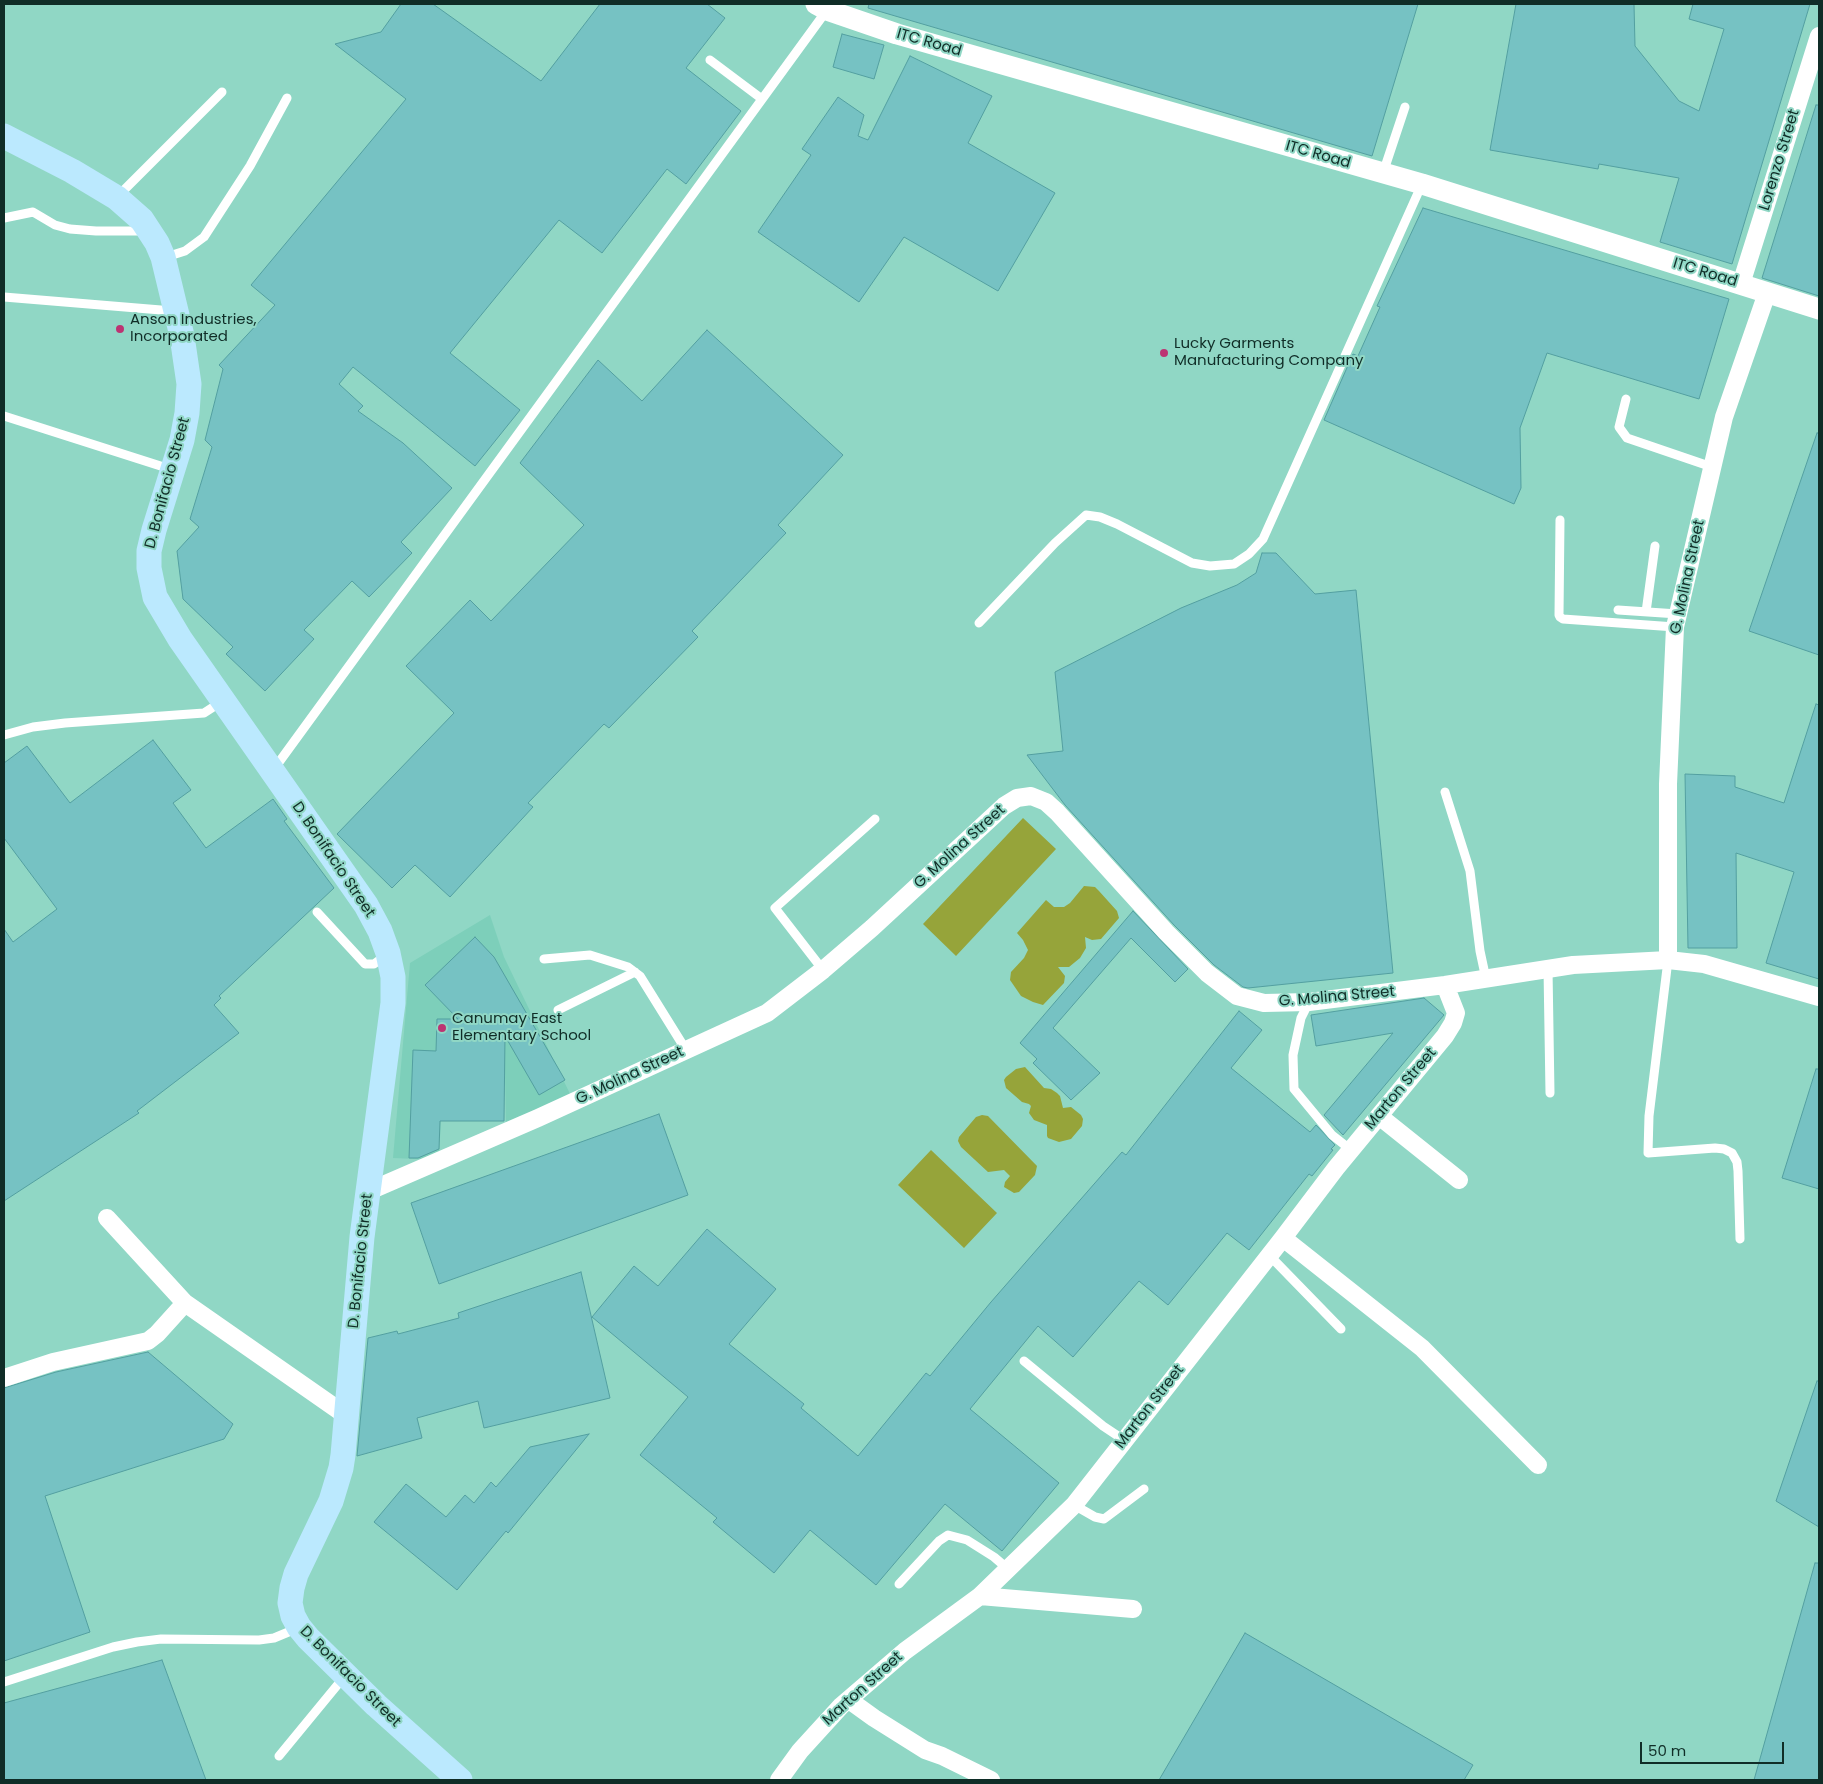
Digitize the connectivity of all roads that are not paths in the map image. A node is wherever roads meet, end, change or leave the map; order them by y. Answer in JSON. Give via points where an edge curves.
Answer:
{"nodes":[{"id":1,"x":821,"y":7,"type":"edge"},
{"id":2,"x":1819,"y":36,"type":"edge"},
{"id":3,"x":710,"y":60,"type":"dead end"},
{"id":4,"x":222,"y":92,"type":"dead end"},
{"id":5,"x":287,"y":98,"type":"dead end"},
{"id":6,"x":762,"y":100,"type":"junction"},
{"id":7,"x":1405,"y":107,"type":"dead end"},
{"id":8,"x":4,"y":136,"type":"edge"},
{"id":9,"x":1383,"y":173,"type":"junction"},
{"id":10,"x":1422,"y":184,"type":"junction"},
{"id":11,"x":116,"y":198,"type":"junction"},
{"id":12,"x":4,"y":218,"type":"edge"},
{"id":13,"x":150,"y":231,"type":"junction"},
{"id":14,"x":163,"y":257,"type":"junction"},
{"id":15,"x":1741,"y":284,"type":"junction"},
{"id":16,"x":1767,"y":292,"type":"junction"},
{"id":17,"x":4,"y":297,"type":"edge"},
{"id":18,"x":1819,"y":309,"type":"edge"},
{"id":19,"x":176,"y":311,"type":"junction"},
{"id":20,"x":1626,"y":399,"type":"dead end"},
{"id":21,"x":4,"y":416,"type":"edge"},
{"id":22,"x":1712,"y":467,"type":"junction"},
{"id":23,"x":173,"y":470,"type":"junction"},
{"id":24,"x":1560,"y":520,"type":"dead end"},
{"id":25,"x":1656,"y":546,"type":"dead end"},
{"id":26,"x":1618,"y":610,"type":"dead end"},
{"id":27,"x":1646,"y":612,"type":"junction"},
{"id":28,"x":1676,"y":620,"type":"junction"},
{"id":29,"x":979,"y":623,"type":"dead end"},
{"id":30,"x":224,"y":701,"type":"junction"},
{"id":31,"x":4,"y":734,"type":"edge"},
{"id":32,"x":272,"y":771,"type":"junction"},
{"id":33,"x":1445,"y":792,"type":"dead end"},
{"id":34,"x":876,"y":819,"type":"dead end"},
{"id":35,"x":317,"y":912,"type":"dead end"},
{"id":36,"x":388,"y":953,"type":"junction"},
{"id":37,"x":544,"y":959,"type":"dead end"},
{"id":38,"x":1668,"y":960,"type":"junction"},
{"id":39,"x":1548,"y":969,"type":"junction"},
{"id":40,"x":823,"y":970,"type":"junction"},
{"id":41,"x":635,"y":972,"type":"junction"},
{"id":42,"x":1486,"y":979,"type":"junction"},
{"id":43,"x":1445,"y":985,"type":"junction"},
{"id":44,"x":1819,"y":997,"type":"edge"},
{"id":45,"x":1308,"y":1002,"type":"junction"},
{"id":46,"x":558,"y":1010,"type":"dead end"},
{"id":47,"x":686,"y":1050,"type":"junction"},
{"id":48,"x":1550,"y":1093,"type":"dead end"},
{"id":49,"x":1379,"y":1116,"type":"junction"},
{"id":50,"x":1351,"y":1150,"type":"junction"},
{"id":51,"x":1459,"y":1180,"type":"dead end"},
{"id":52,"x":368,"y":1192,"type":"junction"},
{"id":53,"x":107,"y":1218,"type":"dead end"},
{"id":54,"x":1283,"y":1238,"type":"junction"},
{"id":55,"x":1740,"y":1239,"type":"dead end"},
{"id":56,"x":1269,"y":1255,"type":"junction"},
{"id":57,"x":185,"y":1303,"type":"junction"},
{"id":58,"x":1341,"y":1329,"type":"dead end"},
{"id":59,"x":1024,"y":1361,"type":"dead end"},
{"id":60,"x":4,"y":1378,"type":"edge"},
{"id":61,"x":347,"y":1416,"type":"junction"},
{"id":62,"x":1124,"y":1440,"type":"junction"},
{"id":63,"x":1538,"y":1465,"type":"dead end"},
{"id":64,"x":1144,"y":1489,"type":"dead end"},
{"id":65,"x":1074,"y":1505,"type":"junction"},
{"id":66,"x":1008,"y":1569,"type":"junction"},
{"id":67,"x":899,"y":1584,"type":"dead end"},
{"id":68,"x":980,"y":1596,"type":"junction"},
{"id":69,"x":1133,"y":1609,"type":"dead end"},
{"id":70,"x":299,"y":1627,"type":"junction"},
{"id":71,"x":346,"y":1675,"type":"junction"},
{"id":72,"x":4,"y":1682,"type":"edge"},
{"id":73,"x":849,"y":1700,"type":"junction"},
{"id":74,"x":279,"y":1756,"type":"dead end"},
{"id":75,"x":460,"y":1780,"type":"edge"},
{"id":76,"x":779,"y":1780,"type":"edge"},
{"id":77,"x":991,"y":1780,"type":"edge"}],
"edges":[{"from":1,"to":6,"type":"lane"},
{"from":1,"to":9,"type":"street","name":"ITC Road","via":[[897,34]]},
{"from":2,"to":15,"type":"street","name":"Lorenzo Street"},
{"from":3,"to":6,"type":"lane"},
{"from":4,"to":11,"type":"lane"},
{"from":5,"to":14,"type":"lane","via":[[250,166],[204,236],[185,251]]},
{"from":6,"to":32,"type":"lane"},
{"from":7,"to":9,"type":"lane"},
{"from":8,"to":11,"type":"main road","name":"D. Bonifacio Street"},
{"from":9,"to":10,"type":"street","name":"ITC Road"},
{"from":10,"to":15,"type":"street","name":"ITC Road"},
{"from":10,"to":29,"type":"lane","via":[[1263,538],[1249,554],[1234,564],[1210,566],[1192,562],[1117,524],[1086,515]]},
{"from":11,"to":13,"type":"main road","name":"D. Bonifacio Street"},
{"from":12,"to":13,"type":"lane","via":[[33,212],[55,225],[70,229]]},
{"from":13,"to":14,"type":"main road","name":"D. Bonifacio Street"},
{"from":14,"to":19,"type":"main road","name":"D. Bonifacio Street"},
{"from":15,"to":16,"type":"street","name":"ITC Road"},
{"from":16,"to":18,"type":"street","name":"ITC Road"},
{"from":16,"to":22,"type":"street","name":"G. Molina Street","via":[[1724,417]]},
{"from":17,"to":19,"type":"lane"},
{"from":19,"to":23,"type":"main road","name":"D. Bonifacio Street","via":[[189,384],[186,422]]},
{"from":20,"to":22,"type":"lane","via":[[1619,427],[1627,438]]},
{"from":21,"to":23,"type":"lane"},
{"from":22,"to":28,"type":"street","name":"G. Molina Street"},
{"from":23,"to":30,"type":"main road","name":"D. Bonifacio Street","via":[[149,551],[151,582],[164,614]]},
{"from":24,"to":28,"type":"lane","via":[[1560,617]]},
{"from":25,"to":27,"type":"lane"},
{"from":26,"to":27,"type":"lane"},
{"from":27,"to":28,"type":"lane"},
{"from":28,"to":38,"type":"street","name":"G. Molina Street","via":[[1668,784]]},
{"from":30,"to":31,"type":"lane","via":[[204,713],[65,723]]},
{"from":30,"to":32,"type":"main road","name":"D. Bonifacio Street"},
{"from":32,"to":36,"type":"main road","name":"D. Bonifacio Street","via":[[366,905]]},
{"from":33,"to":42,"type":"lane","via":[[1470,871]]},
{"from":34,"to":40,"type":"lane","via":[[775,908]]},
{"from":35,"to":36,"type":"lane","via":[[365,964],[374,964]]},
{"from":36,"to":52,"type":"main road","name":"D. Bonifacio Street","via":[[394,977],[393,1003]]},
{"from":37,"to":41,"type":"lane","via":[[590,955]]},
{"from":38,"to":39,"type":"street","name":"G. Molina Street"},
{"from":38,"to":44,"type":"street","name":"G. Molina Street","via":[[1704,964]]},
{"from":38,"to":55,"type":"lane","via":[[1649,1116],[1648,1152],[1715,1148],[1732,1153],[1738,1171]]},
{"from":39,"to":42,"type":"street","name":"G. Molina Street"},
{"from":39,"to":48,"type":"lane"},
{"from":40,"to":45,"type":"street","name":"G. Molina Street","via":[[855,950],[1004,806],[1017,798],[1031,796],[1046,802],[1057,812],[1173,939],[1207,973],[1237,996],[1264,1003]]},
{"from":40,"to":47,"type":"street","name":"G. Molina Street","via":[[766,1013]]},
{"from":41,"to":46,"type":"lane"},
{"from":41,"to":47,"type":"lane"},
{"from":42,"to":43,"type":"street","name":"G. Molina Street"},
{"from":43,"to":45,"type":"street","name":"G. Molina Street"},
{"from":43,"to":49,"type":"street","name":"Marton Street","via":[[1456,1013],[1453,1023]]},
{"from":45,"to":50,"type":"lane","via":[[1293,1055],[1294,1089],[1332,1135]]},
{"from":47,"to":52,"type":"street","name":"G. Molina Street"},
{"from":49,"to":50,"type":"street","name":"Marton Street"},
{"from":49,"to":51,"type":"street"},
{"from":50,"to":54,"type":"street","name":"Marton Street"},
{"from":52,"to":61,"type":"main road","name":"D. Bonifacio Street"},
{"from":53,"to":57,"type":"street"},
{"from":54,"to":56,"type":"street","name":"Marton Street"},
{"from":54,"to":63,"type":"street","via":[[1422,1348]]},
{"from":56,"to":58,"type":"lane"},
{"from":56,"to":62,"type":"street","name":"Marton Street"},
{"from":57,"to":60,"type":"street","via":[[148,1341],[53,1362]]},
{"from":57,"to":61,"type":"street"},
{"from":59,"to":62,"type":"lane"},
{"from":61,"to":70,"type":"main road","name":"D. Bonifacio Street","via":[[344,1455],[337,1483],[292,1588],[290,1603]]},
{"from":62,"to":65,"type":"street","name":"Marton Street"},
{"from":64,"to":65,"type":"lane","via":[[1104,1519]]},
{"from":65,"to":66,"type":"street","name":"Marton Street"},
{"from":66,"to":67,"type":"lane","via":[[967,1540],[948,1535]]},
{"from":66,"to":68,"type":"street","name":"Marton Street"},
{"from":68,"to":69,"type":"street"},
{"from":68,"to":73,"type":"street","name":"Marton Street","via":[[905,1651]]},
{"from":70,"to":71,"type":"main road","name":"D. Bonifacio Street"},
{"from":70,"to":72,"type":"lane","via":[[274,1638],[259,1640],[161,1639],[137,1642]]},
{"from":71,"to":74,"type":"lane"},
{"from":71,"to":75,"type":"main road","name":"D. Bonifacio Street"},
{"from":73,"to":76,"type":"street","name":"Marton Street","via":[[800,1751]]},
{"from":73,"to":77,"type":"street","via":[[924,1750]]}]}
